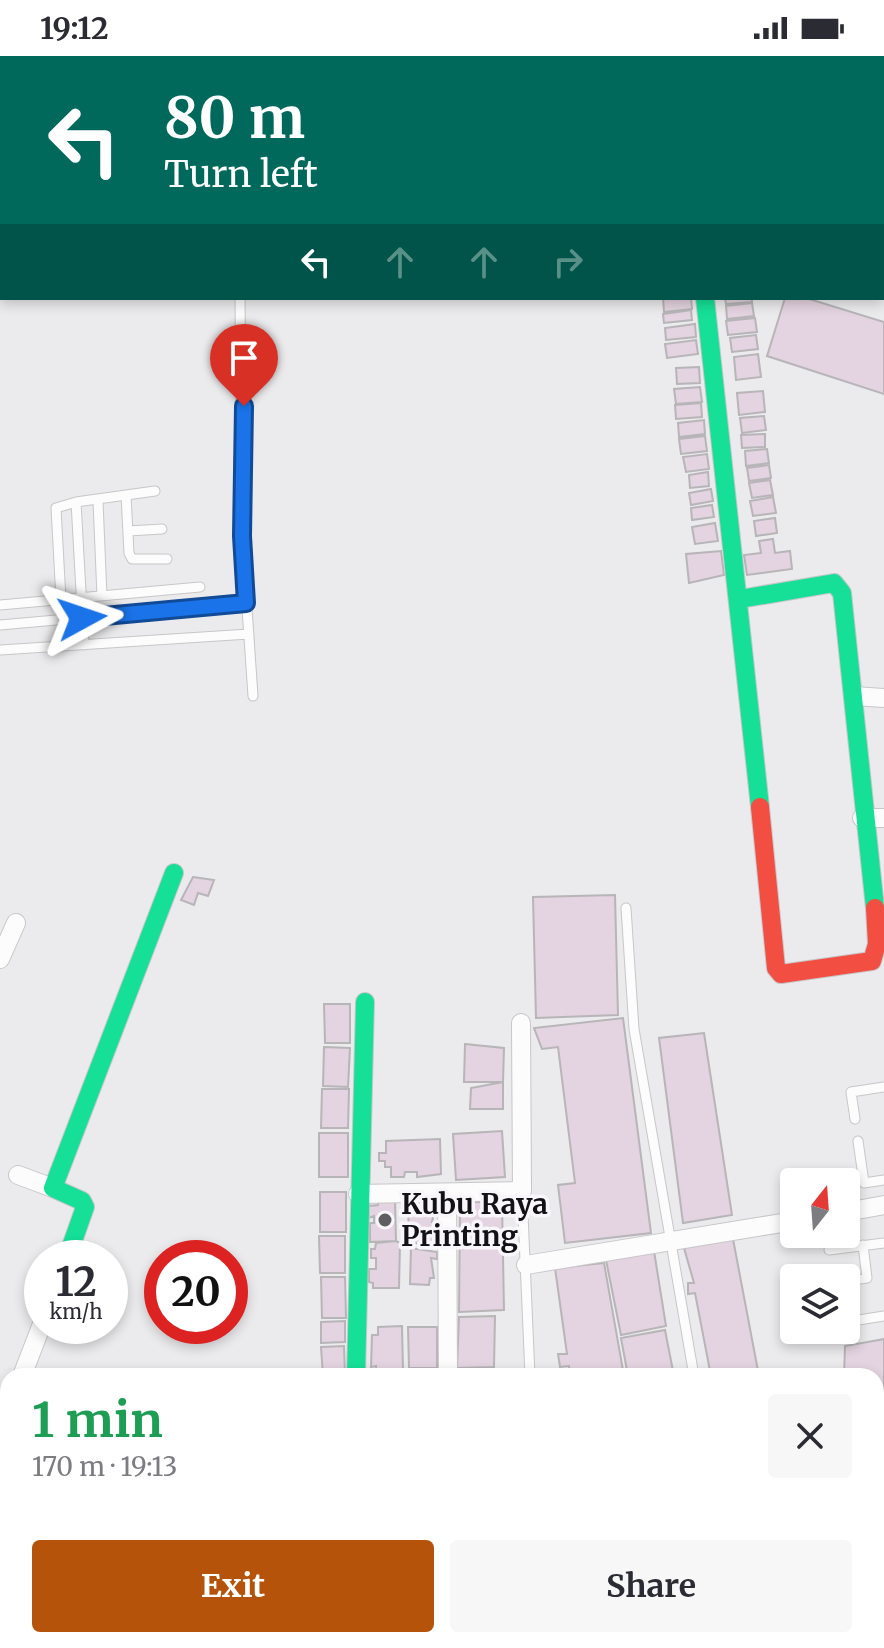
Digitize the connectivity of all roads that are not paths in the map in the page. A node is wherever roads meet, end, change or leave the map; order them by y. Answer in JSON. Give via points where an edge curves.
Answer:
{"nodes":[{"id":1,"x":240,"y":300,"type":"edge"},
{"id":2,"x":705,"y":300,"type":"edge"},
{"id":3,"x":155,"y":491,"type":"dead end"},
{"id":4,"x":126,"y":495,"type":"junction"},
{"id":5,"x":98,"y":501,"type":"junction"},
{"id":6,"x":76,"y":502,"type":"junction"},
{"id":7,"x":162,"y":529,"type":"dead end"},
{"id":8,"x":128,"y":531,"type":"junction"},
{"id":9,"x":167,"y":559,"type":"dead end"},
{"id":10,"x":200,"y":587,"type":"dead end"},
{"id":11,"x":102,"y":596,"type":"junction"},
{"id":12,"x":81,"y":598,"type":"junction"},
{"id":13,"x":740,"y":599,"type":"junction"},
{"id":14,"x":61,"y":600,"type":"junction"},
{"id":15,"x":246,"y":603,"type":"junction"},
{"id":16,"x":0,"y":605,"type":"edge"},
{"id":17,"x":82,"y":618,"type":"junction"},
{"id":18,"x":0,"y":625,"type":"edge"},
{"id":19,"x":249,"y":634,"type":"junction"},
{"id":20,"x":84,"y":645,"type":"junction"},
{"id":21,"x":0,"y":650,"type":"edge"},
{"id":22,"x":253,"y":696,"type":"dead end"},
{"id":23,"x":854,"y":696,"type":"junction"},
{"id":24,"x":884,"y":698,"type":"edge"},
{"id":25,"x":862,"y":818,"type":"junction"},
{"id":26,"x":884,"y":818,"type":"edge"},
{"id":27,"x":174,"y":873,"type":"dead end"},
{"id":28,"x":626,"y":908,"type":"dead end"},
{"id":29,"x":879,"y":916,"type":"edge"},
{"id":30,"x":16,"y":923,"type":"dead end"},
{"id":31,"x":0,"y":959,"type":"edge"},
{"id":32,"x":365,"y":1002,"type":"dead end"},
{"id":33,"x":521,"y":1023,"type":"dead end"},
{"id":34,"x":884,"y":1087,"type":"edge"},
{"id":35,"x":855,"y":1119,"type":"dead end"},
{"id":36,"x":858,"y":1141,"type":"dead end"},
{"id":37,"x":18,"y":1175,"type":"dead end"},
{"id":38,"x":884,"y":1180,"type":"edge"},
{"id":39,"x":53,"y":1188,"type":"junction"},
{"id":40,"x":522,"y":1191,"type":"junction"},
{"id":41,"x":447,"y":1193,"type":"junction"},
{"id":42,"x":358,"y":1194,"type":"junction"},
{"id":43,"x":884,"y":1205,"type":"edge"},
{"id":44,"x":860,"y":1209,"type":"edge"},
{"id":45,"x":780,"y":1223,"type":"edge"},
{"id":46,"x":73,"y":1240,"type":"edge"},
{"id":47,"x":671,"y":1241,"type":"junction"},
{"id":48,"x":884,"y":1243,"type":"edge"},
{"id":49,"x":863,"y":1245,"type":"junction"},
{"id":50,"x":829,"y":1250,"type":"dead end"},
{"id":51,"x":526,"y":1265,"type":"junction"},
{"id":52,"x":860,"y":1279,"type":"edge"},
{"id":53,"x":884,"y":1316,"type":"edge"},
{"id":54,"x":860,"y":1320,"type":"edge"},
{"id":55,"x":34,"y":1344,"type":"edge"},
{"id":56,"x":25,"y":1368,"type":"edge"},
{"id":57,"x":356,"y":1368,"type":"edge"},
{"id":58,"x":448,"y":1368,"type":"edge"},
{"id":59,"x":530,"y":1368,"type":"edge"},
{"id":60,"x":693,"y":1368,"type":"edge"}],
"edges":[{"from":1,"to":15,"type":"lane"},
{"from":2,"to":13,"type":"street"},
{"from":3,"to":4,"type":"lane"},
{"from":4,"to":5,"type":"lane"},
{"from":4,"to":8,"type":"lane"},
{"from":5,"to":6,"type":"lane"},
{"from":5,"to":11,"type":"lane"},
{"from":6,"to":12,"type":"lane"},
{"from":6,"to":14,"type":"lane","via":[[56,508]]},
{"from":7,"to":8,"type":"lane"},
{"from":8,"to":9,"type":"lane","via":[[132,559]]},
{"from":10,"to":11,"type":"lane"},
{"from":11,"to":12,"type":"lane"},
{"from":12,"to":14,"type":"lane"},
{"from":12,"to":17,"type":"lane"},
{"from":13,"to":23,"type":"street","via":[[834,583],[839,587]]},
{"from":13,"to":29,"type":"street","via":[[778,973],[872,961]]},
{"from":14,"to":16,"type":"lane"},
{"from":15,"to":17,"type":"lane"},
{"from":15,"to":19,"type":"lane"},
{"from":17,"to":18,"type":"lane"},
{"from":17,"to":20,"type":"lane"},
{"from":19,"to":20,"type":"lane"},
{"from":19,"to":22,"type":"lane"},
{"from":20,"to":21,"type":"lane"},
{"from":23,"to":24,"type":"street"},
{"from":23,"to":25,"type":"street"},
{"from":25,"to":26,"type":"street"},
{"from":25,"to":29,"type":"street"},
{"from":27,"to":39,"type":"street"},
{"from":28,"to":47,"type":"lane","via":[[634,1029]]},
{"from":30,"to":31,"type":"street"},
{"from":32,"to":42,"type":"street"},
{"from":33,"to":40,"type":"street"},
{"from":34,"to":35,"type":"lane","via":[[851,1092]]},
{"from":36,"to":38,"type":"lane","via":[[864,1183]]},
{"from":37,"to":39,"type":"street"},
{"from":39,"to":46,"type":"street","via":[[85,1207]]},
{"from":40,"to":41,"type":"street"},
{"from":40,"to":51,"type":"lane"},
{"from":41,"to":42,"type":"street"},
{"from":41,"to":58,"type":"street"},
{"from":42,"to":57,"type":"street"},
{"from":43,"to":44,"type":"street"},
{"from":45,"to":47,"type":"street"},
{"from":47,"to":51,"type":"street"},
{"from":47,"to":60,"type":"lane"},
{"from":48,"to":49,"type":"lane"},
{"from":49,"to":50,"type":"lane"},
{"from":49,"to":52,"type":"lane","via":[[867,1278]]},
{"from":51,"to":59,"type":"lane"},
{"from":53,"to":54,"type":"lane"},
{"from":55,"to":56,"type":"street"}]}
